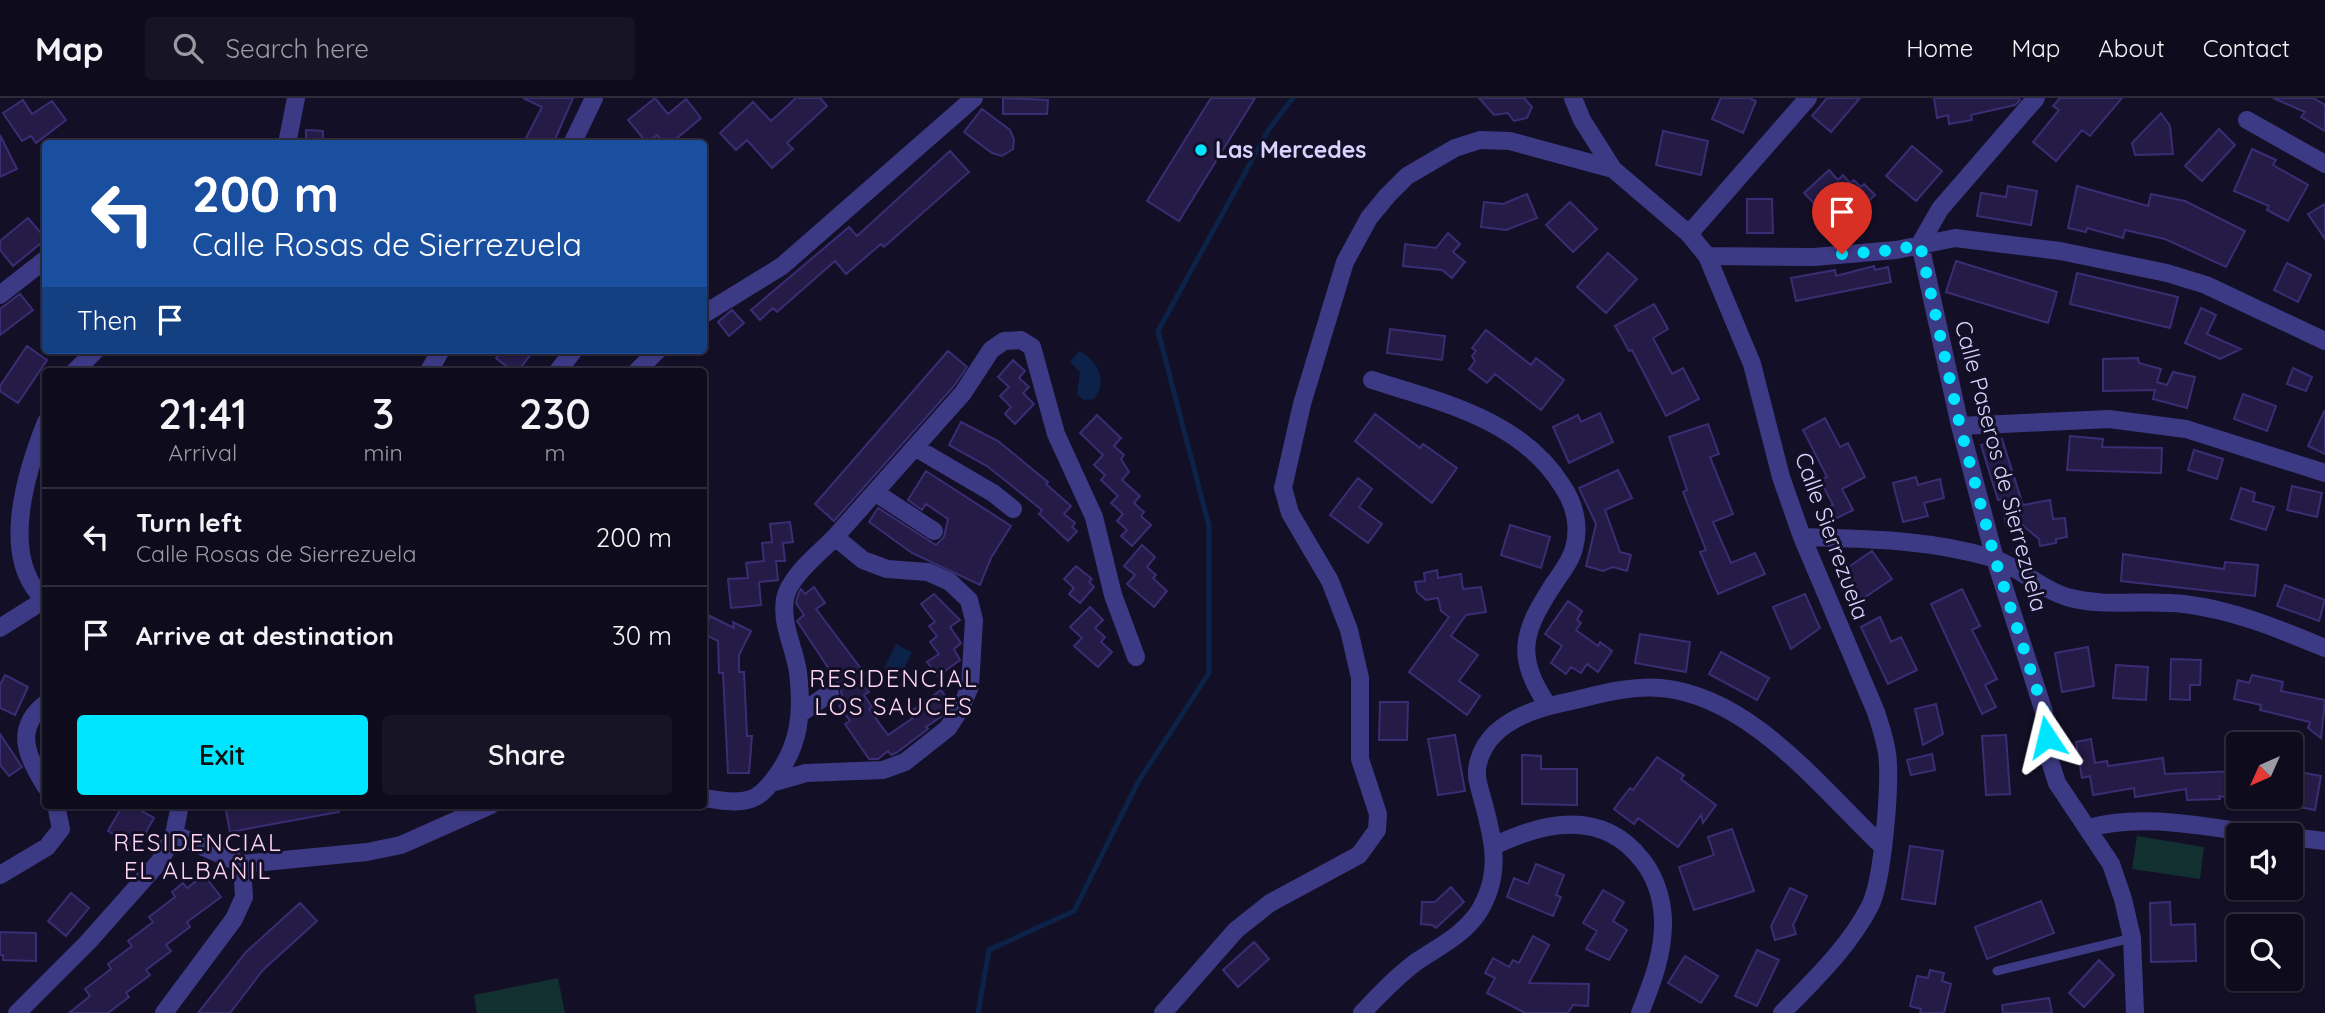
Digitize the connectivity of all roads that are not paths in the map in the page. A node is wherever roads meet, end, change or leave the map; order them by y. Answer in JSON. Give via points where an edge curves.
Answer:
{"nodes":[{"id":1,"x":296,"y":98,"type":"edge"},
{"id":2,"x":594,"y":98,"type":"edge"},
{"id":3,"x":974,"y":98,"type":"edge"},
{"id":4,"x":1573,"y":98,"type":"edge"},
{"id":5,"x":1808,"y":98,"type":"edge"},
{"id":6,"x":2036,"y":98,"type":"edge"},
{"id":7,"x":2248,"y":120,"type":"dead end"},
{"id":8,"x":288,"y":140,"type":"edge"},
{"id":9,"x":574,"y":140,"type":"edge"},
{"id":10,"x":2325,"y":164,"type":"edge"},
{"id":11,"x":1613,"y":169,"type":"junction"},
{"id":12,"x":1689,"y":234,"type":"junction"},
{"id":13,"x":1920,"y":244,"type":"junction"},
{"id":14,"x":1707,"y":256,"type":"junction"},
{"id":15,"x":42,"y":263,"type":"edge"},
{"id":16,"x":0,"y":295,"type":"edge"},
{"id":17,"x":707,"y":312,"type":"edge"},
{"id":18,"x":2325,"y":341,"type":"edge"},
{"id":19,"x":92,"y":354,"type":"edge"},
{"id":20,"x":571,"y":354,"type":"edge"},
{"id":21,"x":654,"y":354,"type":"edge"},
{"id":22,"x":78,"y":368,"type":"edge"},
{"id":23,"x":560,"y":368,"type":"edge"},
{"id":24,"x":641,"y":368,"type":"edge"},
{"id":25,"x":1372,"y":380,"type":"dead end"},
{"id":26,"x":1960,"y":426,"type":"junction"},
{"id":27,"x":42,"y":431,"type":"edge"},
{"id":28,"x":916,"y":448,"type":"junction"},
{"id":29,"x":2325,"y":473,"type":"edge"},
{"id":30,"x":876,"y":493,"type":"junction"},
{"id":31,"x":1013,"y":509,"type":"dead end"},
{"id":32,"x":934,"y":531,"type":"dead end"},
{"id":33,"x":835,"y":537,"type":"junction"},
{"id":34,"x":1802,"y":537,"type":"junction"},
{"id":35,"x":1995,"y":559,"type":"junction"},
{"id":36,"x":42,"y":599,"type":"edge"},
{"id":37,"x":42,"y":603,"type":"edge"},
{"id":38,"x":0,"y":628,"type":"edge"},
{"id":39,"x":2325,"y":648,"type":"edge"},
{"id":40,"x":1136,"y":657,"type":"dead end"},
{"id":41,"x":830,"y":693,"type":"dead end"},
{"id":42,"x":42,"y":706,"type":"edge"},
{"id":43,"x":1548,"y":706,"type":"junction"},
{"id":44,"x":801,"y":713,"type":"junction"},
{"id":45,"x":42,"y":781,"type":"edge"},
{"id":46,"x":771,"y":783,"type":"junction"},
{"id":47,"x":707,"y":798,"type":"edge"},
{"id":48,"x":57,"y":809,"type":"edge"},
{"id":49,"x":179,"y":809,"type":"edge"},
{"id":50,"x":482,"y":809,"type":"edge"},
{"id":51,"x":2088,"y":828,"type":"junction"},
{"id":52,"x":2226,"y":830,"type":"edge"},
{"id":53,"x":174,"y":834,"type":"junction"},
{"id":54,"x":2303,"y":838,"type":"edge"},
{"id":55,"x":2325,"y":841,"type":"edge"},
{"id":56,"x":1496,"y":845,"type":"junction"},
{"id":57,"x":1881,"y":845,"type":"junction"},
{"id":58,"x":242,"y":864,"type":"junction"},
{"id":59,"x":0,"y":875,"type":"edge"},
{"id":60,"x":2132,"y":938,"type":"junction"},
{"id":61,"x":1997,"y":971,"type":"dead end"},
{"id":62,"x":18,"y":1013,"type":"edge"},
{"id":63,"x":164,"y":1013,"type":"edge"},
{"id":64,"x":1163,"y":1013,"type":"edge"},
{"id":65,"x":1362,"y":1013,"type":"edge"},
{"id":66,"x":1640,"y":1013,"type":"edge"},
{"id":67,"x":1782,"y":1013,"type":"edge"},
{"id":68,"x":2135,"y":1013,"type":"edge"}],
"edges":[{"from":1,"to":8,"type":"street"},
{"from":2,"to":9,"type":"street"},
{"from":3,"to":17,"type":"street","via":[[782,266]]},
{"from":4,"to":11,"type":"street","name":"Calle Sierrezuela","via":[[1581,120]]},
{"from":5,"to":12,"type":"street"},
{"from":6,"to":13,"type":"street","via":[[1940,209]]},
{"from":7,"to":10,"type":"street"},
{"from":11,"to":12,"type":"street","name":"Calle Sierrezuela"},
{"from":11,"to":64,"type":"street","via":[[1510,141],[1480,140],[1455,148],[1407,176],[1387,196],[1345,262],[1283,488],[1290,513],[1330,581],[1353,642],[1360,678],[1360,760],[1378,814],[1377,830],[1359,855],[1270,903],[1236,930]]},
{"from":12,"to":14,"type":"street","name":"Calle Sierrezuela"},
{"from":13,"to":14,"type":"street","via":[[1814,257]]},
{"from":13,"to":18,"type":"street","via":[[1955,238],[2060,251],[2167,273],[2206,285]]},
{"from":13,"to":26,"type":"street","name":"Calle Paseros de Sierrezuela"},
{"from":14,"to":34,"type":"street","name":"Calle Sierrezuela","via":[[1752,364]]},
{"from":15,"to":16,"type":"street"},
{"from":19,"to":22,"type":"street"},
{"from":20,"to":23,"type":"street"},
{"from":21,"to":24,"type":"street"},
{"from":25,"to":43,"type":"street","via":[[1456,406],[1501,428],[1542,461],[1567,493],[1575,513],[1574,549],[1538,608],[1524,645],[1535,686]]},
{"from":26,"to":29,"type":"street","via":[[2109,419],[2173,427]]},
{"from":26,"to":35,"type":"street","name":"Calle Paseros de Sierrezuela"},
{"from":27,"to":36,"type":"street","via":[[5,516],[4,552],[20,583]]},
{"from":28,"to":30,"type":"street"},
{"from":28,"to":31,"type":"street"},
{"from":28,"to":40,"type":"street","via":[[963,393],[991,350],[1004,341],[1021,340],[1032,347],[1056,434],[1094,517],[1113,595]]},
{"from":30,"to":32,"type":"street"},
{"from":30,"to":33,"type":"street"},
{"from":33,"to":44,"type":"street","via":[[785,596],[783,620],[797,670]]},
{"from":33,"to":46,"type":"street","via":[[863,560],[887,569],[928,572],[950,582],[969,600],[974,620],[970,686],[948,728],[905,762],[883,770],[806,773]]},
{"from":34,"to":35,"type":"street","via":[[1919,542]]},
{"from":34,"to":57,"type":"street","name":"Calle Sierrezuela","via":[[1883,734],[1888,778]]},
{"from":35,"to":39,"type":"street","via":[[2066,596],[2091,602],[2182,603],[2249,617]]},
{"from":35,"to":51,"type":"street","name":"Calle Paseros de Sierrezuela","via":[[2044,712],[2057,783]]},
{"from":37,"to":38,"type":"street"},
{"from":41,"to":44,"type":"street"},
{"from":42,"to":45,"type":"street","via":[[32,714],[24,735]]},
{"from":43,"to":56,"type":"street","via":[[1499,730],[1479,757],[1475,774]]},
{"from":43,"to":57,"type":"street","via":[[1634,689],[1672,690],[1706,698],[1762,731]]},
{"from":44,"to":46,"type":"street","via":[[785,765]]},
{"from":46,"to":47,"type":"street","via":[[754,798],[738,802]]},
{"from":48,"to":59,"type":"street","via":[[61,829],[47,848]]},
{"from":49,"to":53,"type":"street"},
{"from":50,"to":58,"type":"street","via":[[401,845]]},
{"from":51,"to":52,"type":"street","via":[[2136,820]]},
{"from":51,"to":60,"type":"street","name":"Calle Paseros de Sierrezuela","via":[[2110,864]]},
{"from":53,"to":58,"type":"street"},
{"from":53,"to":62,"type":"street","via":[[160,860]]},
{"from":54,"to":55,"type":"street"},
{"from":56,"to":65,"type":"street","via":[[1491,881],[1478,912],[1462,932],[1408,968]]},
{"from":56,"to":66,"type":"street","via":[[1524,832],[1571,824],[1596,826],[1617,835],[1635,851],[1650,870],[1663,920],[1655,977]]},
{"from":57,"to":67,"type":"street","name":"Calle Sierrezuela","via":[[1876,887],[1863,919],[1833,960]]},
{"from":58,"to":63,"type":"street","via":[[244,897],[234,919]]},
{"from":60,"to":61,"type":"lane"},
{"from":60,"to":68,"type":"street","name":"Calle Paseros de Sierrezuela"}]}
